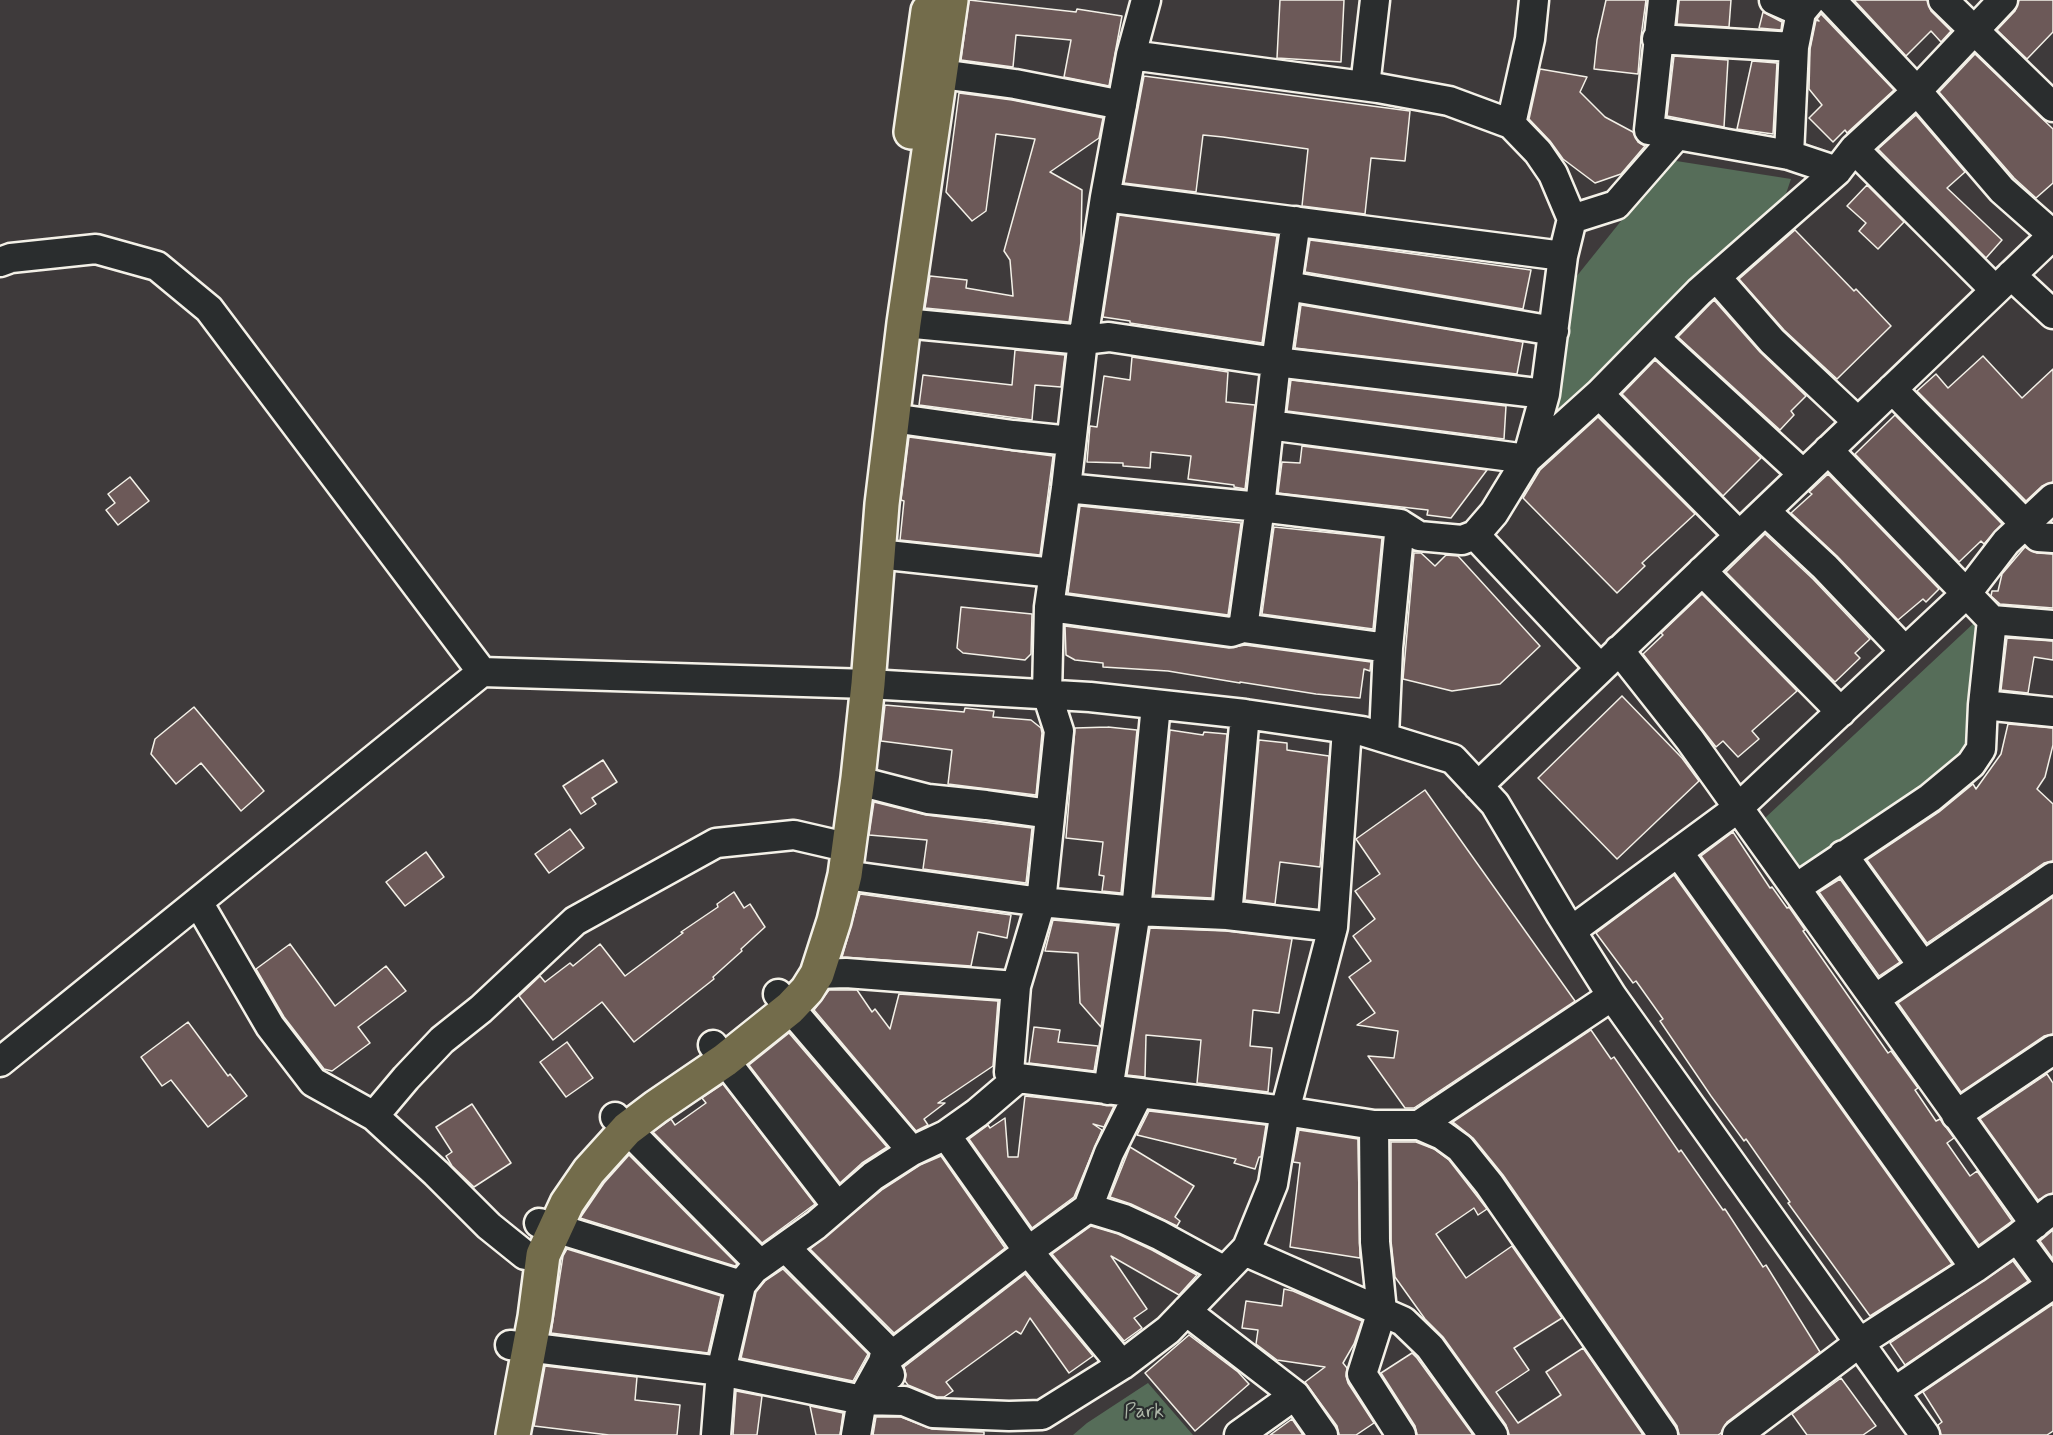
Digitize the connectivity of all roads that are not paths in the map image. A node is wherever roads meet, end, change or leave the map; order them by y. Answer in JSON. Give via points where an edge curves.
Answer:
{"nodes":[{"id":1,"x":930,"y":0,"type":"edge"},
{"id":2,"x":951,"y":0,"type":"edge"},
{"id":3,"x":1146,"y":0,"type":"edge"},
{"id":4,"x":1375,"y":0,"type":"edge"},
{"id":5,"x":1534,"y":0,"type":"edge"},
{"id":6,"x":1663,"y":0,"type":"edge"},
{"id":7,"x":1774,"y":0,"type":"edge"},
{"id":8,"x":1831,"y":0,"type":"edge"},
{"id":9,"x":1943,"y":0,"type":"edge"},
{"id":10,"x":2003,"y":0,"type":"edge"},
{"id":11,"x":1806,"y":6,"type":"edge"},
{"id":12,"x":1973,"y":32,"type":"junction"},
{"id":13,"x":1657,"y":39,"type":"junction"},
{"id":14,"x":1794,"y":47,"type":"junction"},
{"id":15,"x":1131,"y":55,"type":"junction"},
{"id":16,"x":942,"y":74,"type":"junction"},
{"id":17,"x":1365,"y":86,"type":"junction"},
{"id":18,"x":1917,"y":91,"type":"junction"},
{"id":19,"x":1122,"y":105,"type":"junction"},
{"id":20,"x":2053,"y":107,"type":"edge"},
{"id":21,"x":1511,"y":124,"type":"junction"},
{"id":22,"x":1677,"y":135,"type":"junction"},
{"id":23,"x":1789,"y":155,"type":"junction"},
{"id":24,"x":1845,"y":160,"type":"junction"},
{"id":25,"x":1105,"y":197,"type":"junction"},
{"id":26,"x":1572,"y":219,"type":"junction"},
{"id":27,"x":1296,"y":221,"type":"junction"},
{"id":28,"x":2053,"y":235,"type":"edge"},
{"id":29,"x":1563,"y":256,"type":"junction"},
{"id":30,"x":0,"y":262,"type":"edge"},
{"id":31,"x":1716,"y":278,"type":"junction"},
{"id":32,"x":2003,"y":283,"type":"junction"},
{"id":33,"x":1287,"y":286,"type":"junction"},
{"id":34,"x":2053,"y":314,"type":"edge"},
{"id":35,"x":904,"y":323,"type":"junction"},
{"id":36,"x":1554,"y":331,"type":"junction"},
{"id":37,"x":1655,"y":338,"type":"junction"},
{"id":38,"x":1083,"y":340,"type":"junction"},
{"id":39,"x":1276,"y":362,"type":"junction"},
{"id":40,"x":1892,"y":389,"type":"junction"},
{"id":41,"x":1545,"y":394,"type":"junction"},
{"id":42,"x":1599,"y":394,"type":"junction"},
{"id":43,"x":892,"y":418,"type":"junction"},
{"id":44,"x":1858,"y":422,"type":"junction"},
{"id":45,"x":1269,"y":425,"type":"junction"},
{"id":46,"x":1071,"y":441,"type":"junction"},
{"id":47,"x":1828,"y":450,"type":"junction"},
{"id":48,"x":1527,"y":459,"type":"junction"},
{"id":49,"x":1803,"y":474,"type":"junction"},
{"id":50,"x":1066,"y":488,"type":"junction"},
{"id":51,"x":2053,"y":498,"type":"edge"},
{"id":52,"x":1260,"y":507,"type":"junction"},
{"id":53,"x":1765,"y":511,"type":"junction"},
{"id":54,"x":1401,"y":524,"type":"junction"},
{"id":55,"x":2026,"y":524,"type":"junction"},
{"id":56,"x":1475,"y":535,"type":"junction"},
{"id":57,"x":1739,"y":535,"type":"junction"},
{"id":58,"x":2053,"y":538,"type":"edge"},
{"id":59,"x":878,"y":554,"type":"junction"},
{"id":60,"x":1702,"y":571,"type":"junction"},
{"id":61,"x":1054,"y":573,"type":"junction"},
{"id":62,"x":1967,"y":593,"type":"junction"},
{"id":63,"x":1049,"y":607,"type":"junction"},
{"id":64,"x":1992,"y":620,"type":"junction"},
{"id":65,"x":2053,"y":625,"type":"edge"},
{"id":66,"x":1242,"y":628,"type":"junction"},
{"id":67,"x":1388,"y":648,"type":"junction"},
{"id":68,"x":1905,"y":651,"type":"junction"},
{"id":69,"x":1610,"y":659,"type":"junction"},
{"id":70,"x":482,"y":672,"type":"junction"},
{"id":71,"x":860,"y":684,"type":"junction"},
{"id":72,"x":1047,"y":694,"type":"junction"},
{"id":73,"x":1156,"y":705,"type":"junction"},
{"id":74,"x":1983,"y":705,"type":"junction"},
{"id":75,"x":1841,"y":712,"type":"junction"},
{"id":76,"x":2053,"y":712,"type":"edge"},
{"id":77,"x":1245,"y":714,"type":"junction"},
{"id":78,"x":1347,"y":729,"type":"junction"},
{"id":79,"x":1384,"y":736,"type":"junction"},
{"id":80,"x":857,"y":783,"type":"junction"},
{"id":81,"x":1478,"y":786,"type":"junction"},
{"id":82,"x":1738,"y":808,"type":"junction"},
{"id":83,"x":1050,"y":814,"type":"junction"},
{"id":84,"x":833,"y":844,"type":"junction"},
{"id":85,"x":1678,"y":852,"type":"junction"},
{"id":86,"x":1843,"y":855,"type":"junction"},
{"id":87,"x":845,"y":876,"type":"junction"},
{"id":88,"x":2053,"y":877,"type":"edge"},
{"id":89,"x":1796,"y":888,"type":"junction"},
{"id":90,"x":198,"y":902,"type":"junction"},
{"id":91,"x":1041,"y":902,"type":"junction"},
{"id":92,"x":1136,"y":910,"type":"junction"},
{"id":93,"x":1227,"y":915,"type":"junction"},
{"id":94,"x":1333,"y":927,"type":"junction"},
{"id":95,"x":1571,"y":931,"type":"junction"},
{"id":96,"x":1923,"y":966,"type":"junction"},
{"id":97,"x":817,"y":974,"type":"junction"},
{"id":98,"x":1016,"y":986,"type":"junction"},
{"id":99,"x":1612,"y":996,"type":"junction"},
{"id":100,"x":1875,"y":999,"type":"junction"},
{"id":101,"x":784,"y":1001,"type":"junction"},
{"id":102,"x":2053,"y":1050,"type":"edge"},
{"id":103,"x":719,"y":1053,"type":"junction"},
{"id":104,"x":0,"y":1062,"type":"edge"},
{"id":105,"x":1018,"y":1078,"type":"junction"},
{"id":106,"x":1108,"y":1090,"type":"junction"},
{"id":107,"x":1139,"y":1093,"type":"junction"},
{"id":108,"x":1285,"y":1111,"type":"junction"},
{"id":109,"x":1956,"y":1115,"type":"junction"},
{"id":110,"x":374,"y":1116,"type":"junction"},
{"id":111,"x":621,"y":1123,"type":"junction"},
{"id":112,"x":1374,"y":1125,"type":"junction"},
{"id":113,"x":1419,"y":1125,"type":"junction"},
{"id":114,"x":946,"y":1135,"type":"junction"},
{"id":115,"x":912,"y":1151,"type":"junction"},
{"id":116,"x":837,"y":1206,"type":"junction"},
{"id":117,"x":1088,"y":1208,"type":"junction"},
{"id":118,"x":2035,"y":1224,"type":"edge"},
{"id":119,"x":547,"y":1226,"type":"junction"},
{"id":120,"x":785,"y":1247,"type":"junction"},
{"id":121,"x":1028,"y":1251,"type":"junction"},
{"id":122,"x":1244,"y":1251,"type":"junction"},
{"id":123,"x":525,"y":1254,"type":"junction"},
{"id":124,"x":760,"y":1264,"type":"junction"},
{"id":125,"x":1975,"y":1268,"type":"junction"},
{"id":126,"x":1225,"y":1271,"type":"junction"},
{"id":127,"x":741,"y":1285,"type":"junction"},
{"id":128,"x":2053,"y":1285,"type":"edge"},
{"id":129,"x":1186,"y":1311,"type":"junction"},
{"id":130,"x":1382,"y":1311,"type":"junction"},
{"id":131,"x":1859,"y":1343,"type":"junction"},
{"id":132,"x":519,"y":1346,"type":"junction"},
{"id":133,"x":883,"y":1362,"type":"junction"},
{"id":134,"x":1122,"y":1365,"type":"junction"},
{"id":135,"x":721,"y":1371,"type":"junction"},
{"id":136,"x":1894,"y":1392,"type":"junction"},
{"id":137,"x":1295,"y":1395,"type":"junction"},
{"id":138,"x":862,"y":1400,"type":"junction"},
{"id":139,"x":904,"y":1401,"type":"junction"},
{"id":140,"x":1007,"y":1425,"type":"edge"},
{"id":141,"x":1753,"y":1430,"type":"edge"},
{"id":142,"x":508,"y":1434,"type":"edge"},
{"id":143,"x":716,"y":1435,"type":"edge"},
{"id":144,"x":856,"y":1435,"type":"edge"},
{"id":145,"x":1239,"y":1435,"type":"edge"},
{"id":146,"x":1323,"y":1435,"type":"edge"},
{"id":147,"x":1401,"y":1435,"type":"edge"},
{"id":148,"x":1493,"y":1435,"type":"edge"},
{"id":149,"x":1663,"y":1435,"type":"edge"},
{"id":150,"x":1925,"y":1435,"type":"edge"}],
"edges":[{"from":1,"to":71,"type":"main road","via":[[870,444]]},
{"from":2,"to":16,"type":"main road"},
{"from":3,"to":15,"type":"street"},
{"from":4,"to":17,"type":"street"},
{"from":5,"to":21,"type":"street","via":[[1530,39]]},
{"from":6,"to":13,"type":"street"},
{"from":7,"to":11,"type":"street"},
{"from":8,"to":18,"type":"street"},
{"from":9,"to":12,"type":"street"},
{"from":10,"to":12,"type":"street"},
{"from":11,"to":14,"type":"street"},
{"from":12,"to":18,"type":"street"},
{"from":12,"to":20,"type":"street"},
{"from":13,"to":14,"type":"street"},
{"from":13,"to":22,"type":"street","via":[[1648,130]]},
{"from":14,"to":23,"type":"street"},
{"from":15,"to":17,"type":"street"},
{"from":15,"to":19,"type":"street"},
{"from":16,"to":19,"type":"street"},
{"from":16,"to":35,"type":"main road"},
{"from":17,"to":21,"type":"street","via":[[1449,101]]},
{"from":18,"to":24,"type":"street"},
{"from":18,"to":28,"type":"street","via":[[2001,190]]},
{"from":19,"to":25,"type":"street"},
{"from":21,"to":26,"type":"street","via":[[1553,174]]},
{"from":22,"to":23,"type":"street"},
{"from":22,"to":26,"type":"street","via":[[1616,205]]},
{"from":23,"to":24,"type":"street"},
{"from":24,"to":31,"type":"street"},
{"from":24,"to":32,"type":"street"},
{"from":25,"to":27,"type":"street"},
{"from":25,"to":38,"type":"street"},
{"from":26,"to":29,"type":"street"},
{"from":27,"to":29,"type":"street"},
{"from":27,"to":33,"type":"street"},
{"from":28,"to":32,"type":"street"},
{"from":29,"to":36,"type":"street"},
{"from":30,"to":70,"type":"street","via":[[96,249],[157,266],[210,309]]},
{"from":31,"to":37,"type":"street"},
{"from":31,"to":44,"type":"street","via":[[1772,341]]},
{"from":32,"to":34,"type":"street"},
{"from":32,"to":40,"type":"street"},
{"from":33,"to":36,"type":"street"},
{"from":33,"to":39,"type":"street"},
{"from":35,"to":38,"type":"street"},
{"from":35,"to":43,"type":"main road"},
{"from":36,"to":41,"type":"street"},
{"from":37,"to":42,"type":"street"},
{"from":37,"to":49,"type":"street"},
{"from":38,"to":39,"type":"street","via":[[1109,337]]},
{"from":38,"to":46,"type":"street"},
{"from":39,"to":41,"type":"street"},
{"from":39,"to":45,"type":"street"},
{"from":40,"to":44,"type":"street"},
{"from":40,"to":55,"type":"street"},
{"from":41,"to":48,"type":"street"},
{"from":42,"to":48,"type":"street"},
{"from":42,"to":57,"type":"street"},
{"from":43,"to":46,"type":"street"},
{"from":43,"to":59,"type":"main road"},
{"from":44,"to":47,"type":"street"},
{"from":45,"to":48,"type":"street"},
{"from":45,"to":52,"type":"street"},
{"from":46,"to":50,"type":"street"},
{"from":47,"to":49,"type":"street"},
{"from":47,"to":62,"type":"street"},
{"from":48,"to":56,"type":"street","via":[[1494,513]]},
{"from":49,"to":53,"type":"street"},
{"from":50,"to":52,"type":"street"},
{"from":50,"to":61,"type":"street"},
{"from":51,"to":55,"type":"street"},
{"from":52,"to":54,"type":"street"},
{"from":52,"to":66,"type":"street"},
{"from":53,"to":57,"type":"street"},
{"from":53,"to":68,"type":"street"},
{"from":54,"to":56,"type":"street","via":[[1419,536],[1462,540]]},
{"from":54,"to":67,"type":"street"},
{"from":55,"to":58,"type":"street","via":[[2038,537]]},
{"from":55,"to":62,"type":"street","via":[[2006,542]]},
{"from":56,"to":69,"type":"street"},
{"from":57,"to":60,"type":"street"},
{"from":59,"to":61,"type":"street"},
{"from":59,"to":71,"type":"main road"},
{"from":60,"to":69,"type":"street"},
{"from":60,"to":75,"type":"street"},
{"from":61,"to":63,"type":"street"},
{"from":62,"to":64,"type":"street"},
{"from":62,"to":68,"type":"street"},
{"from":63,"to":66,"type":"street","via":[[1231,632]]},
{"from":63,"to":72,"type":"street"},
{"from":64,"to":65,"type":"street"},
{"from":64,"to":74,"type":"street"},
{"from":66,"to":67,"type":"street"},
{"from":67,"to":79,"type":"street"},
{"from":68,"to":75,"type":"street"},
{"from":69,"to":81,"type":"street"},
{"from":69,"to":82,"type":"street","via":[[1690,740]]},
{"from":70,"to":71,"type":"street"},
{"from":70,"to":90,"type":"street"},
{"from":71,"to":72,"type":"street"},
{"from":71,"to":80,"type":"main road"},
{"from":71,"to":84,"type":"main road"},
{"from":72,"to":73,"type":"street"},
{"from":72,"to":83,"type":"street","via":[[1059,731]]},
{"from":73,"to":77,"type":"street"},
{"from":73,"to":92,"type":"street"},
{"from":74,"to":76,"type":"street"},
{"from":74,"to":86,"type":"street","via":[[1981,749],[1971,764],[1930,798]]},
{"from":75,"to":82,"type":"street"},
{"from":77,"to":78,"type":"street"},
{"from":77,"to":93,"type":"street"},
{"from":78,"to":79,"type":"street"},
{"from":78,"to":94,"type":"street"},
{"from":79,"to":81,"type":"street","via":[[1453,759]]},
{"from":80,"to":83,"type":"street","via":[[928,800]]},
{"from":80,"to":87,"type":"main road"},
{"from":81,"to":95,"type":"street","via":[[1495,804]]},
{"from":82,"to":85,"type":"street"},
{"from":82,"to":89,"type":"street"},
{"from":83,"to":91,"type":"street"},
{"from":84,"to":101,"type":"main road","via":[[814,932]]},
{"from":84,"to":110,"type":"street","via":[[794,835],[716,843],[575,921],[442,1040]]},
{"from":85,"to":95,"type":"street"},
{"from":85,"to":125,"type":"street"},
{"from":86,"to":89,"type":"street"},
{"from":86,"to":96,"type":"street"},
{"from":87,"to":91,"type":"street"},
{"from":87,"to":97,"type":"main road"},
{"from":88,"to":96,"type":"street"},
{"from":89,"to":100,"type":"street"},
{"from":90,"to":104,"type":"street"},
{"from":90,"to":110,"type":"street","via":[[270,1026],[313,1082]]},
{"from":91,"to":92,"type":"street"},
{"from":91,"to":98,"type":"street"},
{"from":92,"to":93,"type":"street"},
{"from":92,"to":106,"type":"street"},
{"from":93,"to":94,"type":"street"},
{"from":94,"to":108,"type":"street"},
{"from":95,"to":99,"type":"street"},
{"from":96,"to":100,"type":"street"},
{"from":97,"to":98,"type":"street"},
{"from":97,"to":101,"type":"main road","via":[[807,990]]},
{"from":98,"to":105,"type":"street","via":[[1009,1072]]},
{"from":99,"to":113,"type":"street"},
{"from":99,"to":131,"type":"street"},
{"from":100,"to":109,"type":"street"},
{"from":101,"to":103,"type":"main road","via":[[743,1024]]},
{"from":101,"to":115,"type":"street"},
{"from":102,"to":109,"type":"street"},
{"from":103,"to":111,"type":"main road"},
{"from":103,"to":116,"type":"street"},
{"from":105,"to":106,"type":"street"},
{"from":105,"to":114,"type":"street"},
{"from":106,"to":107,"type":"street"},
{"from":107,"to":108,"type":"street"},
{"from":107,"to":117,"type":"street","via":[[1109,1153]]},
{"from":108,"to":112,"type":"street"},
{"from":108,"to":122,"type":"street","via":[[1273,1184]]},
{"from":109,"to":118,"type":"street"},
{"from":110,"to":123,"type":"street","via":[[489,1226]]},
{"from":111,"to":119,"type":"main road","via":[[567,1168]]},
{"from":111,"to":124,"type":"street"},
{"from":112,"to":113,"type":"street"},
{"from":112,"to":130,"type":"street","via":[[1375,1242]]},
{"from":113,"to":149,"type":"street","via":[[1460,1148],[1489,1184]]},
{"from":114,"to":115,"type":"street"},
{"from":114,"to":121,"type":"street"},
{"from":115,"to":116,"type":"street"},
{"from":116,"to":120,"type":"street"},
{"from":117,"to":121,"type":"street"},
{"from":117,"to":126,"type":"street","via":[[1159,1235]]},
{"from":118,"to":125,"type":"street"},
{"from":118,"to":128,"type":"street"},
{"from":119,"to":123,"type":"main road"},
{"from":119,"to":127,"type":"street"},
{"from":119,"to":132,"type":"main road","via":[[535,1317]]},
{"from":120,"to":124,"type":"street"},
{"from":120,"to":133,"type":"street","via":[[886,1349]]},
{"from":121,"to":133,"type":"street"},
{"from":121,"to":134,"type":"street"},
{"from":122,"to":126,"type":"street"},
{"from":122,"to":130,"type":"street"},
{"from":123,"to":132,"type":"main road"},
{"from":124,"to":127,"type":"street"},
{"from":125,"to":131,"type":"street"},
{"from":126,"to":129,"type":"street"},
{"from":127,"to":135,"type":"street"},
{"from":128,"to":136,"type":"street"},
{"from":129,"to":134,"type":"street"},
{"from":129,"to":137,"type":"street"},
{"from":130,"to":147,"type":"street","via":[[1362,1374]]},
{"from":130,"to":148,"type":"street","via":[[1403,1321],[1430,1347]]},
{"from":131,"to":136,"type":"street"},
{"from":131,"to":141,"type":"street"},
{"from":132,"to":135,"type":"street"},
{"from":132,"to":142,"type":"main road"},
{"from":133,"to":138,"type":"street"},
{"from":133,"to":139,"type":"street"},
{"from":134,"to":140,"type":"street","via":[[1042,1415]]},
{"from":135,"to":138,"type":"street"},
{"from":135,"to":143,"type":"street"},
{"from":136,"to":150,"type":"street"},
{"from":137,"to":145,"type":"street"},
{"from":137,"to":146,"type":"street"},
{"from":138,"to":139,"type":"street"},
{"from":138,"to":144,"type":"street"},
{"from":139,"to":140,"type":"street","via":[[933,1413]]}]}
